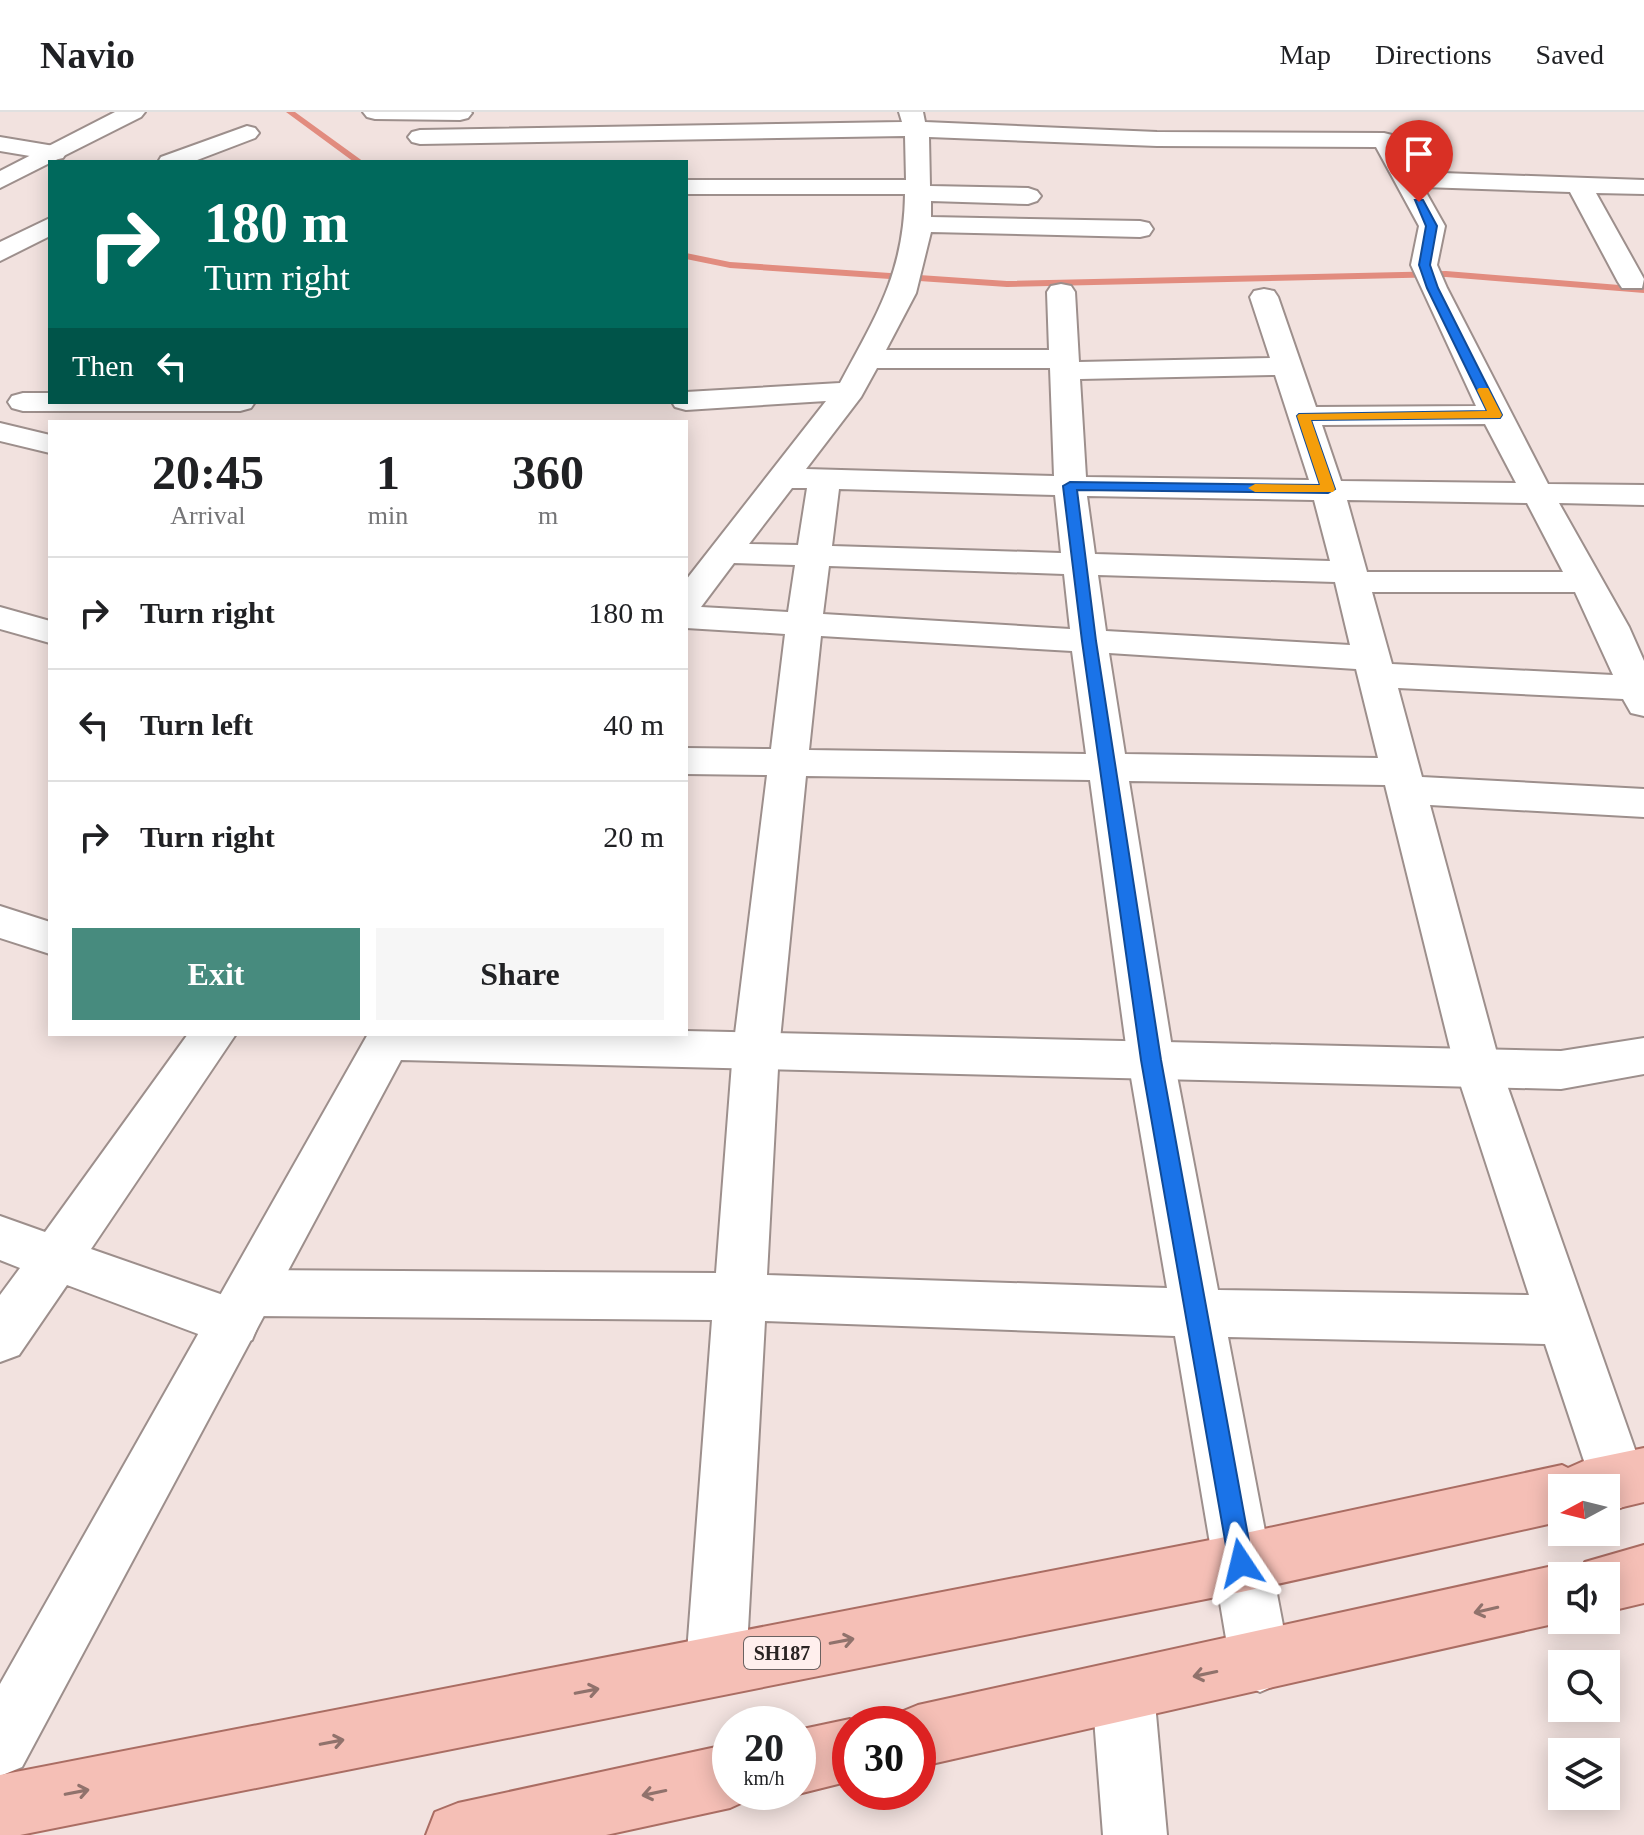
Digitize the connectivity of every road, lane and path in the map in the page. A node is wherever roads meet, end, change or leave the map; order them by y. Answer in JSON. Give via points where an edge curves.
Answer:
{"nodes":[{"id":1,"x":133,"y":112,"type":"edge"},
{"id":2,"x":375,"y":112,"type":"edge"},
{"id":3,"x":554,"y":112,"type":"edge"},
{"id":4,"x":478,"y":113,"type":"edge"},
{"id":5,"x":508,"y":113,"type":"edge"},
{"id":6,"x":913,"y":120,"type":"edge"},
{"id":7,"x":586,"y":124,"type":"edge"},
{"id":8,"x":247,"y":133,"type":"dead end"},
{"id":9,"x":0,"y":144,"type":"edge"},
{"id":10,"x":54,"y":153,"type":"junction"},
{"id":11,"x":918,"y":158,"type":"junction"},
{"id":12,"x":579,"y":159,"type":"dead end"},
{"id":13,"x":887,"y":159,"type":"dead end"},
{"id":14,"x":175,"y":160,"type":"edge"},
{"id":15,"x":506,"y":160,"type":"edge"},
{"id":16,"x":1406,"y":179,"type":"junction"},
{"id":17,"x":0,"y":181,"type":"edge"},
{"id":18,"x":1579,"y":185,"type":"junction"},
{"id":19,"x":688,"y":187,"type":"edge"},
{"id":20,"x":1644,"y":187,"type":"edge"},
{"id":21,"x":918,"y":190,"type":"junction"},
{"id":22,"x":1051,"y":197,"type":"dead end"},
{"id":23,"x":918,"y":224,"type":"junction"},
{"id":24,"x":48,"y":227,"type":"edge"},
{"id":25,"x":1140,"y":229,"type":"dead end"},
{"id":26,"x":1615,"y":251,"type":"junction"},
{"id":27,"x":0,"y":253,"type":"edge"},
{"id":28,"x":1644,"y":253,"type":"edge"},
{"id":29,"x":1632,"y":282,"type":"dead end"},
{"id":30,"x":1061,"y":292,"type":"dead end"},
{"id":31,"x":1264,"y":297,"type":"dead end"},
{"id":32,"x":867,"y":359,"type":"junction"},
{"id":33,"x":1064,"y":365,"type":"junction"},
{"id":34,"x":1287,"y":366,"type":"junction"},
{"id":35,"x":48,"y":390,"type":"edge"},
{"id":36,"x":850,"y":391,"type":"junction"},
{"id":37,"x":688,"y":401,"type":"edge"},
{"id":38,"x":164,"y":404,"type":"edge"},
{"id":39,"x":11,"y":408,"type":"edge"},
{"id":40,"x":1496,"y":415,"type":"junction"},
{"id":41,"x":1304,"y":416,"type":"junction"},
{"id":42,"x":0,"y":432,"type":"edge"},
{"id":43,"x":48,"y":444,"type":"edge"},
{"id":44,"x":784,"y":478,"type":"junction"},
{"id":45,"x":824,"y":479,"type":"junction"},
{"id":46,"x":1070,"y":486,"type":"junction"},
{"id":47,"x":1328,"y":489,"type":"junction"},
{"id":48,"x":1537,"y":492,"type":"junction"},
{"id":49,"x":1644,"y":495,"type":"edge"},
{"id":50,"x":813,"y":555,"type":"junction"},
{"id":51,"x":709,"y":561,"type":"edge"},
{"id":52,"x":1079,"y":564,"type":"junction"},
{"id":53,"x":1351,"y":577,"type":"junction"},
{"id":54,"x":1586,"y":582,"type":"junction"},
{"id":55,"x":688,"y":599,"type":"edge"},
{"id":56,"x":688,"y":617,"type":"edge"},
{"id":57,"x":0,"y":618,"type":"edge"},
{"id":58,"x":804,"y":624,"type":"junction"},
{"id":59,"x":48,"y":631,"type":"edge"},
{"id":60,"x":1089,"y":641,"type":"junction"},
{"id":61,"x":1374,"y":666,"type":"junction"},
{"id":62,"x":1642,"y":693,"type":"edge"},
{"id":63,"x":688,"y":761,"type":"edge"},
{"id":64,"x":788,"y":761,"type":"junction"},
{"id":65,"x":1108,"y":767,"type":"junction"},
{"id":66,"x":1404,"y":781,"type":"junction"},
{"id":67,"x":1644,"y":803,"type":"edge"},
{"id":68,"x":0,"y":922,"type":"edge"},
{"id":69,"x":48,"y":937,"type":"edge"},
{"id":70,"x":212,"y":1036,"type":"edge"},
{"id":71,"x":381,"y":1037,"type":"edge"},
{"id":72,"x":756,"y":1050,"type":"junction"},
{"id":73,"x":1644,"y":1056,"type":"edge"},
{"id":74,"x":1151,"y":1060,"type":"junction"},
{"id":75,"x":1478,"y":1068,"type":"junction"},
{"id":76,"x":0,"y":1238,"type":"edge"},
{"id":77,"x":55,"y":1258,"type":"junction"},
{"id":78,"x":740,"y":1297,"type":"junction"},
{"id":79,"x":242,"y":1308,"type":"junction"},
{"id":80,"x":1197,"y":1313,"type":"junction"},
{"id":81,"x":1563,"y":1320,"type":"junction"},
{"id":82,"x":0,"y":1338,"type":"edge"},
{"id":83,"x":1600,"y":1474,"type":"edge"},
{"id":84,"x":1548,"y":1496,"type":"edge"},
{"id":85,"x":1241,"y":1563,"type":"junction"},
{"id":86,"x":1644,"y":1574,"type":"edge"},
{"id":87,"x":1620,"y":1580,"type":"edge"},
{"id":88,"x":1548,"y":1596,"type":"edge"},
{"id":89,"x":1260,"y":1662,"type":"junction"},
{"id":90,"x":716,"y":1666,"type":"junction"},
{"id":91,"x":1123,"y":1692,"type":"junction"},
{"id":92,"x":936,"y":1732,"type":"edge"},
{"id":93,"x":0,"y":1745,"type":"edge"},
{"id":94,"x":712,"y":1780,"type":"edge"},
{"id":95,"x":0,"y":1807,"type":"edge"},
{"id":96,"x":458,"y":1835,"type":"edge"},
{"id":97,"x":1135,"y":1835,"type":"edge"}],
"edges":[{"from":1,"to":10,"type":"street"},
{"from":2,"to":4,"type":"street"},
{"from":3,"to":5,"type":"street"},
{"from":6,"to":7,"type":"street"},
{"from":6,"to":11,"type":"street"},
{"from":6,"to":16,"type":"street","via":[[1157,139],[1378,131]]},
{"from":7,"to":12,"type":"street"},
{"from":7,"to":15,"type":"street","via":[[433,137],[435,151]]},
{"from":8,"to":14,"type":"street"},
{"from":9,"to":10,"type":"street"},
{"from":10,"to":17,"type":"street"},
{"from":11,"to":13,"type":"street"},
{"from":11,"to":21,"type":"street"},
{"from":16,"to":18,"type":"street"},
{"from":16,"to":40,"type":"street","via":[[1432,226],[1428,276]]},
{"from":18,"to":20,"type":"street"},
{"from":18,"to":26,"type":"street"},
{"from":19,"to":21,"type":"street"},
{"from":21,"to":22,"type":"street"},
{"from":21,"to":23,"type":"street"},
{"from":23,"to":25,"type":"street"},
{"from":23,"to":32,"type":"street","via":[[902,293]]},
{"from":24,"to":27,"type":"street"},
{"from":26,"to":28,"type":"street"},
{"from":26,"to":29,"type":"street"},
{"from":30,"to":33,"type":"street"},
{"from":31,"to":34,"type":"street"},
{"from":32,"to":33,"type":"street"},
{"from":32,"to":36,"type":"street"},
{"from":33,"to":34,"type":"street"},
{"from":33,"to":46,"type":"street"},
{"from":34,"to":41,"type":"street"},
{"from":35,"to":39,"type":"street"},
{"from":36,"to":37,"type":"street"},
{"from":36,"to":44,"type":"street"},
{"from":38,"to":39,"type":"street"},
{"from":40,"to":41,"type":"street"},
{"from":40,"to":48,"type":"street"},
{"from":41,"to":47,"type":"street"},
{"from":42,"to":43,"type":"street"},
{"from":44,"to":45,"type":"street"},
{"from":44,"to":51,"type":"street"},
{"from":45,"to":46,"type":"street"},
{"from":45,"to":50,"type":"street"},
{"from":46,"to":47,"type":"street"},
{"from":46,"to":52,"type":"street"},
{"from":47,"to":48,"type":"street"},
{"from":47,"to":53,"type":"street"},
{"from":48,"to":49,"type":"street"},
{"from":48,"to":54,"type":"street"},
{"from":50,"to":51,"type":"street"},
{"from":50,"to":52,"type":"street"},
{"from":50,"to":58,"type":"street"},
{"from":51,"to":55,"type":"street"},
{"from":52,"to":53,"type":"street"},
{"from":52,"to":60,"type":"street"},
{"from":53,"to":54,"type":"street"},
{"from":53,"to":61,"type":"street"},
{"from":54,"to":62,"type":"street"},
{"from":56,"to":58,"type":"street"},
{"from":57,"to":59,"type":"street"},
{"from":58,"to":60,"type":"street"},
{"from":58,"to":64,"type":"street"},
{"from":60,"to":61,"type":"street"},
{"from":60,"to":65,"type":"street"},
{"from":61,"to":62,"type":"street"},
{"from":61,"to":66,"type":"street"},
{"from":63,"to":64,"type":"street"},
{"from":64,"to":65,"type":"street"},
{"from":64,"to":72,"type":"street"},
{"from":65,"to":66,"type":"street"},
{"from":65,"to":74,"type":"street"},
{"from":66,"to":67,"type":"street"},
{"from":66,"to":75,"type":"street"},
{"from":68,"to":69,"type":"street"},
{"from":70,"to":77,"type":"street"},
{"from":71,"to":72,"type":"street"},
{"from":71,"to":79,"type":"street"},
{"from":72,"to":74,"type":"street"},
{"from":72,"to":78,"type":"street"},
{"from":73,"to":75,"type":"street","via":[[1561,1070]]},
{"from":74,"to":75,"type":"street"},
{"from":74,"to":80,"type":"street"},
{"from":75,"to":81,"type":"street"},
{"from":76,"to":77,"type":"street"},
{"from":77,"to":79,"type":"street"},
{"from":77,"to":82,"type":"street"},
{"from":78,"to":79,"type":"street"},
{"from":78,"to":80,"type":"street"},
{"from":78,"to":90,"type":"street"},
{"from":79,"to":93,"type":"street"},
{"from":80,"to":81,"type":"street"},
{"from":80,"to":85,"type":"street"},
{"from":81,"to":83,"type":"street"},
{"from":84,"to":85,"type":"main road","number":"SH187"},
{"from":85,"to":89,"type":"street"},
{"from":90,"to":85,"type":"main road","number":"SH187","one_way":true},
{"from":86,"to":87,"type":"main road"},
{"from":88,"to":89,"type":"main road","one_way":true},
{"from":89,"to":91,"type":"main road","one_way":true},
{"from":95,"to":90,"type":"main road","number":"SH187","one_way":true},
{"from":91,"to":92,"type":"main road"},
{"from":91,"to":97,"type":"street"},
{"from":94,"to":96,"type":"main road","one_way":true}]}
